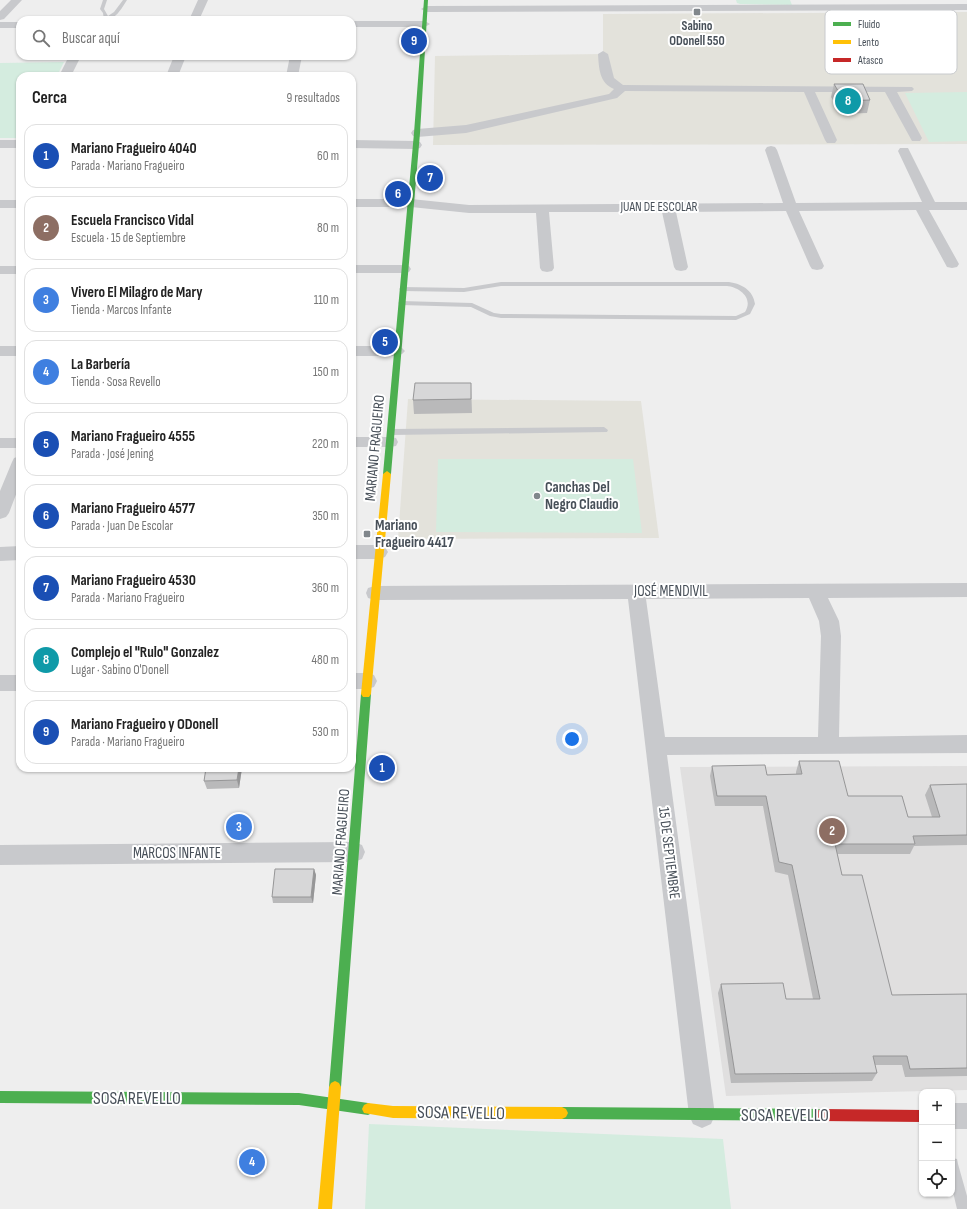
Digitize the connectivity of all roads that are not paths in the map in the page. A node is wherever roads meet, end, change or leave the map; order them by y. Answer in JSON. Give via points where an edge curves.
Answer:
{"nodes":[{"id":1,"x":18,"y":0,"type":"edge"},
{"id":2,"x":105,"y":0,"type":"edge"},
{"id":3,"x":125,"y":0,"type":"edge"},
{"id":4,"x":202,"y":0,"type":"edge"},
{"id":5,"x":572,"y":4,"type":"edge"},
{"id":6,"x":654,"y":4,"type":"edge"},
{"id":7,"x":732,"y":4,"type":"edge"},
{"id":8,"x":921,"y":4,"type":"edge"},
{"id":9,"x":426,"y":5,"type":"edge"},
{"id":10,"x":484,"y":5,"type":"edge"},
{"id":11,"x":967,"y":7,"type":"edge"},
{"id":12,"x":105,"y":16,"type":"edge"},
{"id":13,"x":111,"y":16,"type":"edge"},
{"id":14,"x":196,"y":16,"type":"edge"},
{"id":15,"x":0,"y":17,"type":"edge"},
{"id":16,"x":356,"y":24,"type":"edge"},
{"id":17,"x":426,"y":24,"type":"junction"},
{"id":18,"x":0,"y":25,"type":"edge"},
{"id":19,"x":16,"y":25,"type":"edge"},
{"id":20,"x":603,"y":54,"type":"dead end"},
{"id":21,"x":73,"y":60,"type":"edge"},
{"id":22,"x":178,"y":60,"type":"edge"},
{"id":23,"x":295,"y":60,"type":"edge"},
{"id":24,"x":66,"y":72,"type":"edge"},
{"id":25,"x":174,"y":72,"type":"edge"},
{"id":26,"x":293,"y":72,"type":"edge"},
{"id":27,"x":622,"y":88,"type":"junction"},
{"id":28,"x":808,"y":89,"type":"junction"},
{"id":29,"x":889,"y":89,"type":"junction"},
{"id":30,"x":908,"y":89,"type":"dead end"},
{"id":31,"x":916,"y":138,"type":"dead end"},
{"id":32,"x":416,"y":139,"type":"junction"},
{"id":33,"x":831,"y":140,"type":"dead end"},
{"id":34,"x":0,"y":144,"type":"edge"},
{"id":35,"x":16,"y":144,"type":"edge"},
{"id":36,"x":356,"y":144,"type":"edge"},
{"id":37,"x":771,"y":150,"type":"dead end"},
{"id":38,"x":904,"y":151,"type":"dead end"},
{"id":39,"x":356,"y":203,"type":"edge"},
{"id":40,"x":411,"y":203,"type":"junction"},
{"id":41,"x":0,"y":204,"type":"edge"},
{"id":42,"x":16,"y":204,"type":"edge"},
{"id":43,"x":966,"y":205,"type":"edge"},
{"id":44,"x":790,"y":206,"type":"junction"},
{"id":45,"x":926,"y":206,"type":"junction"},
{"id":46,"x":622,"y":207,"type":"junction"},
{"id":47,"x":668,"y":207,"type":"junction"},
{"id":48,"x":746,"y":207,"type":"junction"},
{"id":49,"x":542,"y":208,"type":"junction"},
{"id":50,"x":589,"y":208,"type":"junction"},
{"id":51,"x":519,"y":209,"type":"junction"},
{"id":52,"x":952,"y":264,"type":"dead end"},
{"id":53,"x":817,"y":266,"type":"dead end"},
{"id":54,"x":681,"y":267,"type":"dead end"},
{"id":55,"x":404,"y":268,"type":"junction"},
{"id":56,"x":547,"y":268,"type":"dead end"},
{"id":57,"x":356,"y":269,"type":"edge"},
{"id":58,"x":0,"y":270,"type":"edge"},
{"id":59,"x":16,"y":270,"type":"edge"},
{"id":60,"x":402,"y":289,"type":"junction"},
{"id":61,"x":472,"y":289,"type":"junction"},
{"id":62,"x":401,"y":303,"type":"junction"},
{"id":63,"x":472,"y":305,"type":"junction"},
{"id":64,"x":0,"y":351,"type":"edge"},
{"id":65,"x":16,"y":351,"type":"edge"},
{"id":66,"x":356,"y":351,"type":"edge"},
{"id":67,"x":397,"y":351,"type":"junction"},
{"id":68,"x":604,"y":430,"type":"dead end"},
{"id":69,"x":391,"y":437,"type":"junction"},
{"id":70,"x":356,"y":441,"type":"edge"},
{"id":71,"x":0,"y":443,"type":"edge"},
{"id":72,"x":16,"y":443,"type":"edge"},
{"id":73,"x":16,"y":472,"type":"edge"},
{"id":74,"x":0,"y":513,"type":"edge"},
{"id":75,"x":356,"y":552,"type":"edge"},
{"id":76,"x":379,"y":552,"type":"junction"},
{"id":77,"x":16,"y":553,"type":"edge"},
{"id":78,"x":0,"y":554,"type":"edge"},
{"id":79,"x":967,"y":590,"type":"edge"},
{"id":80,"x":636,"y":591,"type":"junction"},
{"id":81,"x":816,"y":591,"type":"junction"},
{"id":82,"x":375,"y":593,"type":"junction"},
{"id":83,"x":359,"y":681,"type":"edge"},
{"id":84,"x":0,"y":683,"type":"edge"},
{"id":85,"x":16,"y":683,"type":"edge"},
{"id":86,"x":967,"y":744,"type":"edge"},
{"id":87,"x":656,"y":746,"type":"junction"},
{"id":88,"x":828,"y":746,"type":"junction"},
{"id":89,"x":354,"y":852,"type":"junction"},
{"id":90,"x":0,"y":855,"type":"edge"},
{"id":91,"x":0,"y":1097,"type":"edge"},
{"id":92,"x":334,"y":1105,"type":"junction"},
{"id":93,"x":702,"y":1115,"type":"junction"},
{"id":94,"x":919,"y":1116,"type":"edge"},
{"id":95,"x":955,"y":1116,"type":"edge"},
{"id":96,"x":967,"y":1116,"type":"edge"},
{"id":97,"x":955,"y":1175,"type":"edge"},
{"id":98,"x":325,"y":1209,"type":"edge"},
{"id":99,"x":964,"y":1209,"type":"edge"}],
"edges":[{"from":1,"to":15,"type":"street"},
{"from":2,"to":12,"type":"lane","via":[[102,9]]},
{"from":3,"to":13,"type":"lane"},
{"from":4,"to":14,"type":"street"},
{"from":5,"to":6,"type":"street"},
{"from":5,"to":10,"type":"street"},
{"from":6,"to":7,"type":"street"},
{"from":7,"to":8,"type":"street"},
{"from":8,"to":11,"type":"street"},
{"from":9,"to":10,"type":"street"},
{"from":9,"to":17,"type":"main road","name":"MARIANO FRAGUEIRO"},
{"from":16,"to":17,"type":"street"},
{"from":17,"to":32,"type":"main road","name":"MARIANO FRAGUEIRO"},
{"from":18,"to":19,"type":"street"},
{"from":20,"to":27,"type":"street","via":[[610,84]]},
{"from":21,"to":24,"type":"street"},
{"from":22,"to":25,"type":"street"},
{"from":23,"to":26,"type":"street"},
{"from":27,"to":28,"type":"street"},
{"from":27,"to":32,"type":"street","via":[[613,96],[605,98]]},
{"from":28,"to":29,"type":"street"},
{"from":28,"to":33,"type":"street"},
{"from":29,"to":30,"type":"street"},
{"from":29,"to":31,"type":"street"},
{"from":32,"to":36,"type":"street"},
{"from":32,"to":40,"type":"main road","name":"MARIANO FRAGUEIRO"},
{"from":34,"to":35,"type":"street"},
{"from":37,"to":44,"type":"street"},
{"from":38,"to":45,"type":"street"},
{"from":39,"to":40,"type":"street","name":"JUAN DE ESCOLAR"},
{"from":40,"to":51,"type":"street","name":"JUAN DE ESCOLAR","via":[[469,210]]},
{"from":40,"to":55,"type":"main road","name":"MARIANO FRAGUEIRO"},
{"from":41,"to":42,"type":"street"},
{"from":43,"to":45,"type":"street","name":"JUAN DE ESCOLAR"},
{"from":44,"to":45,"type":"street","name":"JUAN DE ESCOLAR"},
{"from":44,"to":48,"type":"street","name":"JUAN DE ESCOLAR"},
{"from":44,"to":53,"type":"street"},
{"from":45,"to":52,"type":"street"},
{"from":46,"to":47,"type":"street","name":"JUAN DE ESCOLAR"},
{"from":46,"to":48,"type":"street","via":[[626,202],[634,200],[721,199],[731,200]]},
{"from":46,"to":50,"type":"street","name":"JUAN DE ESCOLAR"},
{"from":47,"to":48,"type":"street","name":"JUAN DE ESCOLAR"},
{"from":47,"to":54,"type":"street"},
{"from":49,"to":50,"type":"street","name":"JUAN DE ESCOLAR"},
{"from":49,"to":51,"type":"street","name":"JUAN DE ESCOLAR"},
{"from":49,"to":56,"type":"street"},
{"from":50,"to":51,"type":"street","via":[[580,198],[532,197]]},
{"from":55,"to":57,"type":"street"},
{"from":55,"to":60,"type":"main road","name":"MARIANO FRAGUEIRO"},
{"from":58,"to":59,"type":"street"},
{"from":60,"to":61,"type":"lane"},
{"from":60,"to":62,"type":"main road","name":"MARIANO FRAGUEIRO"},
{"from":61,"to":63,"type":"lane","via":[[469,297]]},
{"from":61,"to":63,"type":"lane","via":[[500,284],[722,284],[739,287],[745,291],[750,298],[751,306],[743,317],[736,318],[501,316],[492,315]]},
{"from":62,"to":63,"type":"lane"},
{"from":62,"to":67,"type":"main road","name":"MARIANO FRAGUEIRO"},
{"from":64,"to":65,"type":"street"},
{"from":66,"to":67,"type":"street"},
{"from":67,"to":69,"type":"main road","name":"MARIANO FRAGUEIRO"},
{"from":68,"to":69,"type":"lane"},
{"from":69,"to":70,"type":"street"},
{"from":69,"to":76,"type":"main road","name":"MARIANO FRAGUEIRO"},
{"from":71,"to":72,"type":"street"},
{"from":73,"to":74,"type":"street"},
{"from":75,"to":76,"type":"street"},
{"from":76,"to":82,"type":"main road","name":"MARIANO FRAGUEIRO"},
{"from":77,"to":78,"type":"street"},
{"from":79,"to":81,"type":"street","name":"JOSÉ MENDIVIL"},
{"from":80,"to":81,"type":"street","name":"JOSÉ MENDIVIL"},
{"from":80,"to":82,"type":"street","name":"JOSÉ MENDIVIL"},
{"from":80,"to":87,"type":"street","name":"15 DE SEPTIEMBRE"},
{"from":81,"to":88,"type":"street","via":[[829,621],[831,636]]},
{"from":82,"to":83,"type":"main road","name":"MARIANO FRAGUEIRO"},
{"from":83,"to":89,"type":"main road","name":"MARIANO FRAGUEIRO"},
{"from":84,"to":85,"type":"street"},
{"from":86,"to":88,"type":"street"},
{"from":87,"to":88,"type":"street"},
{"from":87,"to":93,"type":"street","name":"15 DE SEPTIEMBRE"},
{"from":89,"to":90,"type":"street","name":"MARCOS INFANTE"},
{"from":89,"to":92,"type":"main road","name":"MARIANO FRAGUEIRO"},
{"from":91,"to":92,"type":"main road","name":"SOSA REVELLO","via":[[299,1099]]},
{"from":92,"to":93,"type":"main road","name":"SOSA REVELLO","via":[[393,1112]]},
{"from":92,"to":98,"type":"main road","name":"MARIANO FRAGUEIRO"},
{"from":93,"to":94,"type":"main road","name":"SOSA REVELLO"},
{"from":95,"to":96,"type":"street"},
{"from":97,"to":99,"type":"lane"}]}
